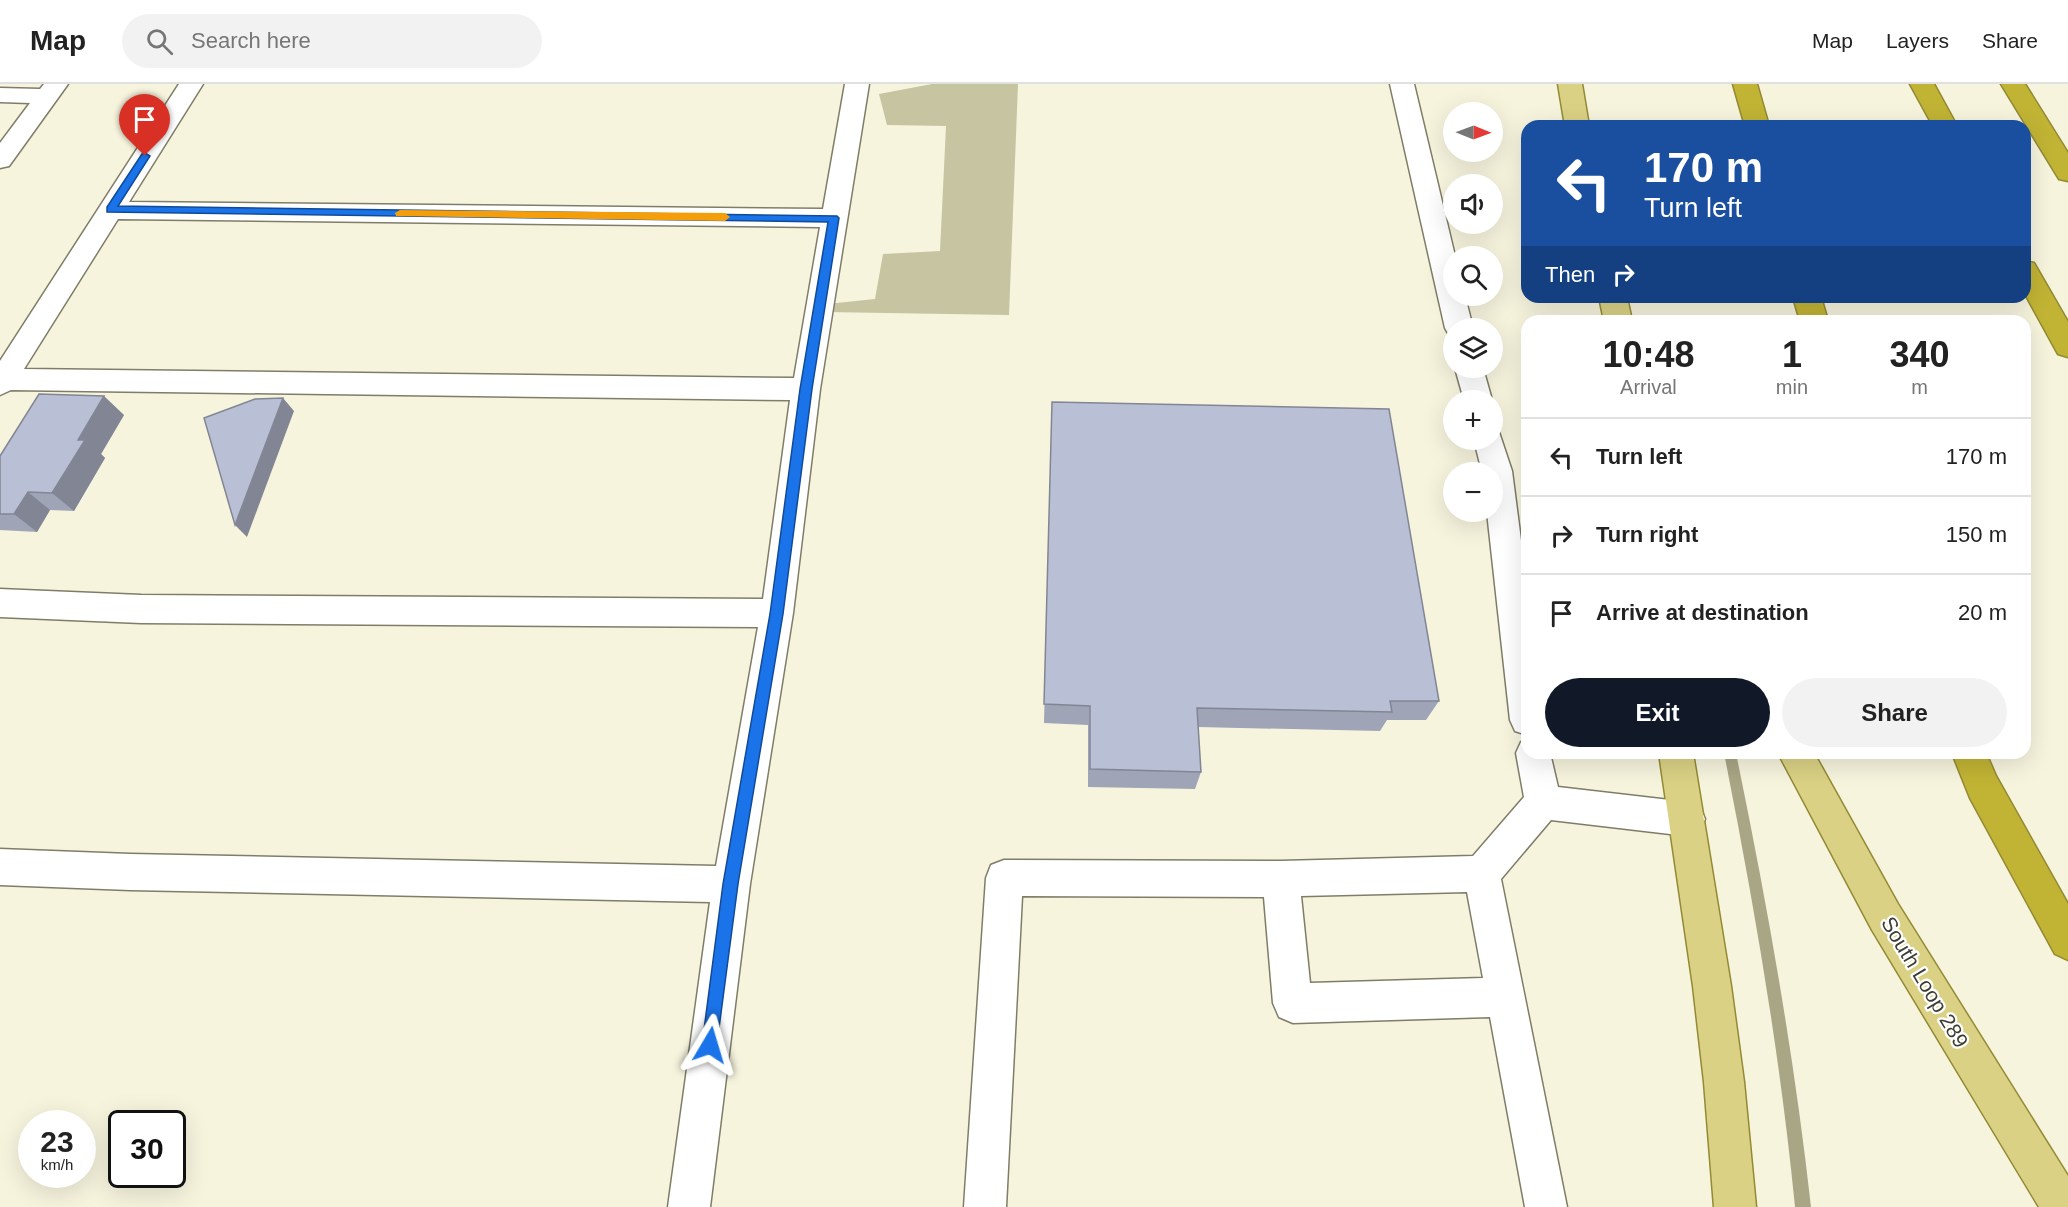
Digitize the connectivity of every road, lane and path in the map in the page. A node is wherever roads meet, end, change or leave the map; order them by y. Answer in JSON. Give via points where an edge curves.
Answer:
{"nodes":[{"id":1,"x":191,"y":84,"type":"edge"},
{"id":2,"x":857,"y":84,"type":"edge"},
{"id":3,"x":1402,"y":84,"type":"edge"},
{"id":4,"x":1570,"y":84,"type":"edge"},
{"id":5,"x":1744,"y":84,"type":"edge"},
{"id":6,"x":1922,"y":84,"type":"edge"},
{"id":7,"x":2013,"y":84,"type":"edge"},
{"id":8,"x":52,"y":90,"type":"edge"},
{"id":9,"x":0,"y":96,"type":"edge"},
{"id":10,"x":1576,"y":120,"type":"edge"},
{"id":11,"x":1755,"y":120,"type":"edge"},
{"id":12,"x":1942,"y":120,"type":"edge"},
{"id":13,"x":0,"y":160,"type":"edge"},
{"id":14,"x":2068,"y":173,"type":"edge"},
{"id":15,"x":111,"y":210,"type":"junction"},
{"id":16,"x":834,"y":218,"type":"junction"},
{"id":17,"x":2031,"y":281,"type":"edge"},
{"id":18,"x":1457,"y":318,"type":"edge"},
{"id":19,"x":2068,"y":347,"type":"edge"},
{"id":20,"x":2,"y":382,"type":"edge"},
{"id":21,"x":806,"y":389,"type":"junction"},
{"id":22,"x":1492,"y":450,"type":"edge"},
{"id":23,"x":0,"y":603,"type":"edge"},
{"id":24,"x":777,"y":614,"type":"junction"},
{"id":25,"x":1521,"y":670,"type":"edge"},
{"id":26,"x":1534,"y":759,"type":"edge"},
{"id":27,"x":1677,"y":759,"type":"edge"},
{"id":28,"x":1798,"y":759,"type":"edge"},
{"id":29,"x":1972,"y":759,"type":"edge"},
{"id":30,"x":1542,"y":802,"type":"junction"},
{"id":31,"x":1687,"y":819,"type":"junction"},
{"id":32,"x":0,"y":867,"type":"edge"},
{"id":33,"x":1482,"y":874,"type":"junction"},
{"id":34,"x":1281,"y":879,"type":"junction"},
{"id":35,"x":731,"y":884,"type":"junction"},
{"id":36,"x":2068,"y":941,"type":"edge"},
{"id":37,"x":1506,"y":997,"type":"junction"},
{"id":38,"x":689,"y":1207,"type":"edge"},
{"id":39,"x":985,"y":1207,"type":"edge"},
{"id":40,"x":1546,"y":1207,"type":"edge"},
{"id":41,"x":1735,"y":1207,"type":"edge"},
{"id":42,"x":2063,"y":1207,"type":"edge"}],
"edges":[{"from":1,"to":15,"type":"street"},
{"from":2,"to":16,"type":"street"},
{"from":3,"to":18,"type":"street"},
{"from":4,"to":10,"type":"main road"},
{"from":5,"to":11,"type":"highway"},
{"from":6,"to":12,"type":"highway"},
{"from":7,"to":14,"type":"highway"},
{"from":8,"to":9,"type":"street"},
{"from":8,"to":13,"type":"street"},
{"from":15,"to":16,"type":"street"},
{"from":15,"to":20,"type":"street"},
{"from":16,"to":21,"type":"street"},
{"from":17,"to":19,"type":"highway"},
{"from":20,"to":21,"type":"street"},
{"from":21,"to":24,"type":"street"},
{"from":22,"to":25,"type":"street"},
{"from":23,"to":24,"type":"street","via":[[141,609]]},
{"from":24,"to":35,"type":"street"},
{"from":26,"to":30,"type":"street"},
{"from":27,"to":31,"type":"main road"},
{"from":28,"to":42,"type":"main road","name":"South Loop 289","via":[[1886,917]]},
{"from":29,"to":36,"type":"highway"},
{"from":30,"to":31,"type":"street"},
{"from":30,"to":33,"type":"street"},
{"from":31,"to":41,"type":"main road","via":[[1724,1082]]},
{"from":32,"to":35,"type":"street"},
{"from":33,"to":34,"type":"street"},
{"from":33,"to":37,"type":"street"},
{"from":34,"to":37,"type":"street","via":[[1293,1003]]},
{"from":34,"to":39,"type":"street","via":[[1004,878]]},
{"from":35,"to":38,"type":"street"},
{"from":37,"to":40,"type":"street"}]}
